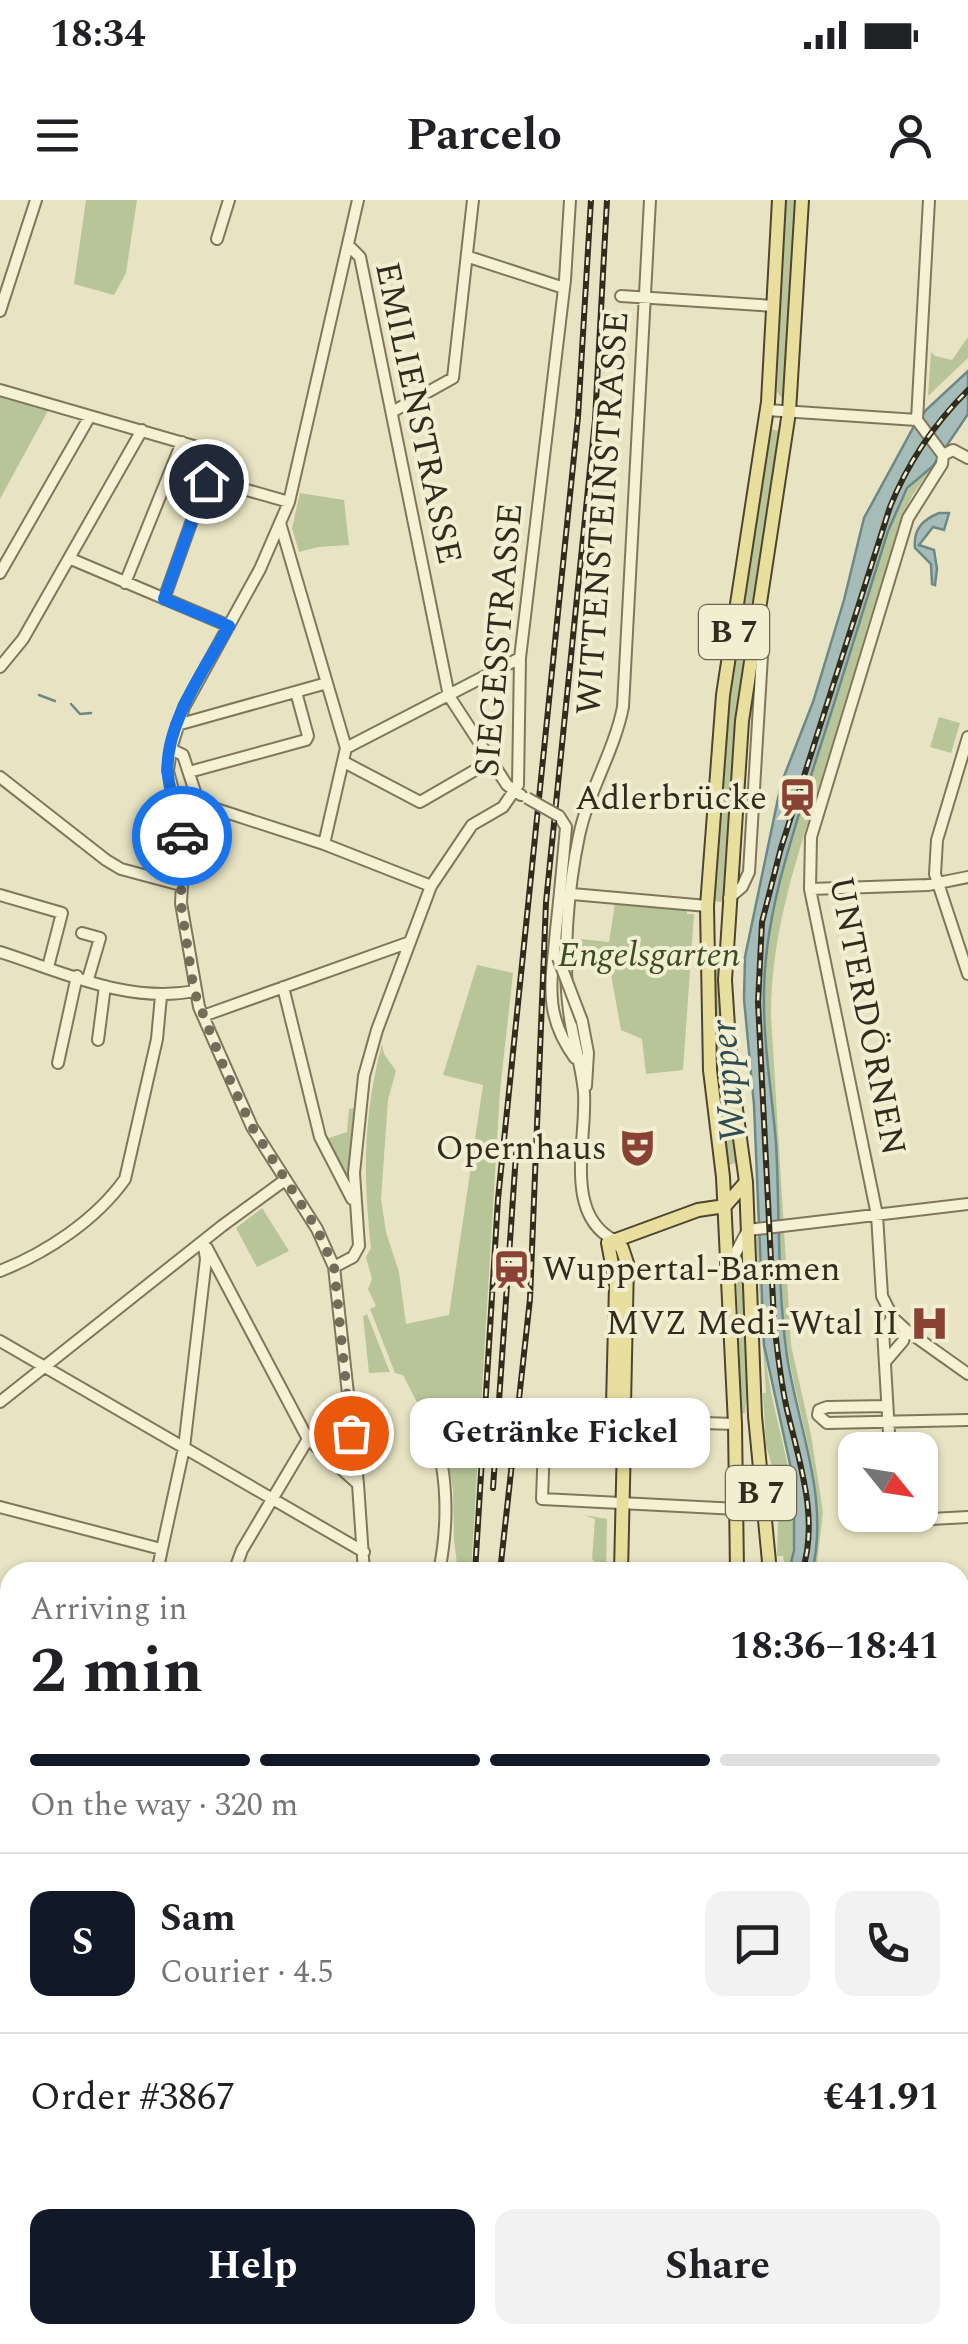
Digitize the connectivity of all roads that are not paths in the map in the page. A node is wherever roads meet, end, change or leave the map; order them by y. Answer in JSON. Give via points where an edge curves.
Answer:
{"nodes":[{"id":1,"x":36,"y":200,"type":"edge"},
{"id":2,"x":229,"y":200,"type":"edge"},
{"id":3,"x":474,"y":200,"type":"edge"},
{"id":4,"x":570,"y":200,"type":"edge"},
{"id":5,"x":650,"y":200,"type":"edge"},
{"id":6,"x":780,"y":200,"type":"edge"},
{"id":7,"x":802,"y":200,"type":"edge"},
{"id":8,"x":929,"y":200,"type":"edge"},
{"id":9,"x":354,"y":202,"type":"edge"},
{"id":10,"x":216,"y":240,"type":"dead end"},
{"id":11,"x":348,"y":245,"type":"junction"},
{"id":12,"x":469,"y":258,"type":"junction"},
{"id":13,"x":564,"y":288,"type":"junction"},
{"id":14,"x":621,"y":296,"type":"dead end"},
{"id":15,"x":645,"y":297,"type":"junction"},
{"id":16,"x":774,"y":306,"type":"junction"},
{"id":17,"x":0,"y":312,"type":"edge"},
{"id":18,"x":0,"y":390,"type":"edge"},
{"id":19,"x":767,"y":410,"type":"junction"},
{"id":20,"x":392,"y":412,"type":"junction"},
{"id":21,"x":789,"y":412,"type":"junction"},
{"id":22,"x":90,"y":416,"type":"junction"},
{"id":23,"x":917,"y":420,"type":"junction"},
{"id":24,"x":142,"y":430,"type":"junction"},
{"id":25,"x":182,"y":442,"type":"junction"},
{"id":26,"x":943,"y":455,"type":"junction"},
{"id":27,"x":968,"y":458,"type":"edge"},
{"id":28,"x":212,"y":478,"type":"junction"},
{"id":29,"x":289,"y":502,"type":"junction"},
{"id":30,"x":280,"y":522,"type":"junction"},
{"id":31,"x":71,"y":559,"type":"junction"},
{"id":32,"x":0,"y":572,"type":"edge"},
{"id":33,"x":125,"y":583,"type":"junction"},
{"id":34,"x":164,"y":599,"type":"junction"},
{"id":35,"x":229,"y":626,"type":"junction"},
{"id":36,"x":520,"y":658,"type":"junction"},
{"id":37,"x":0,"y":668,"type":"edge"},
{"id":38,"x":327,"y":683,"type":"junction"},
{"id":39,"x":296,"y":692,"type":"junction"},
{"id":40,"x":449,"y":696,"type":"junction"},
{"id":41,"x":177,"y":725,"type":"junction"},
{"id":42,"x":968,"y":737,"type":"edge"},
{"id":43,"x":346,"y":748,"type":"junction"},
{"id":44,"x":171,"y":749,"type":"junction"},
{"id":45,"x":492,"y":760,"type":"junction"},
{"id":46,"x":344,"y":762,"type":"junction"},
{"id":47,"x":189,"y":772,"type":"junction"},
{"id":48,"x":0,"y":777,"type":"edge"},
{"id":49,"x":521,"y":795,"type":"junction"},
{"id":50,"x":324,"y":844,"type":"junction"},
{"id":51,"x":968,"y":877,"type":"edge"},
{"id":52,"x":936,"y":884,"type":"junction"},
{"id":53,"x":181,"y":885,"type":"junction"},
{"id":54,"x":431,"y":886,"type":"junction"},
{"id":55,"x":810,"y":888,"type":"junction"},
{"id":56,"x":572,"y":894,"type":"junction"},
{"id":57,"x":0,"y":895,"type":"edge"},
{"id":58,"x":707,"y":906,"type":"junction"},
{"id":59,"x":82,"y":933,"type":"dead end"},
{"id":60,"x":556,"y":937,"type":"junction"},
{"id":61,"x":410,"y":942,"type":"junction"},
{"id":62,"x":726,"y":946,"type":"junction"},
{"id":63,"x":706,"y":947,"type":"junction"},
{"id":64,"x":0,"y":952,"type":"edge"},
{"id":65,"x":48,"y":968,"type":"junction"},
{"id":66,"x":968,"y":974,"type":"edge"},
{"id":67,"x":83,"y":978,"type":"junction"},
{"id":68,"x":105,"y":986,"type":"junction"},
{"id":69,"x":283,"y":987,"type":"junction"},
{"id":70,"x":194,"y":991,"type":"junction"},
{"id":71,"x":161,"y":996,"type":"junction"},
{"id":72,"x":203,"y":1016,"type":"junction"},
{"id":73,"x":98,"y":1040,"type":"dead end"},
{"id":74,"x":58,"y":1063,"type":"dead end"},
{"id":75,"x":578,"y":1063,"type":"junction"},
{"id":76,"x":584,"y":1092,"type":"junction"},
{"id":77,"x":724,"y":1177,"type":"junction"},
{"id":78,"x":285,"y":1180,"type":"junction"},
{"id":79,"x":746,"y":1182,"type":"junction"},
{"id":80,"x":355,"y":1204,"type":"junction"},
{"id":81,"x":968,"y":1204,"type":"edge"},
{"id":82,"x":725,"y":1206,"type":"junction"},
{"id":83,"x":698,"y":1210,"type":"junction"},
{"id":84,"x":877,"y":1215,"type":"junction"},
{"id":85,"x":751,"y":1230,"type":"junction"},
{"id":86,"x":609,"y":1239,"type":"junction"},
{"id":87,"x":203,"y":1241,"type":"junction"},
{"id":88,"x":334,"y":1267,"type":"junction"},
{"id":89,"x":728,"y":1268,"type":"junction"},
{"id":90,"x":0,"y":1271,"type":"edge"},
{"id":91,"x":893,"y":1318,"type":"junction"},
{"id":92,"x":906,"y":1330,"type":"junction"},
{"id":93,"x":0,"y":1341,"type":"edge"},
{"id":94,"x":884,"y":1364,"type":"junction"},
{"id":95,"x":45,"y":1367,"type":"junction"},
{"id":96,"x":968,"y":1374,"type":"edge"},
{"id":97,"x":0,"y":1402,"type":"edge"},
{"id":98,"x":887,"y":1406,"type":"junction"},
{"id":99,"x":430,"y":1420,"type":"dead end"},
{"id":100,"x":968,"y":1420,"type":"edge"},
{"id":101,"x":620,"y":1421,"type":"junction"},
{"id":102,"x":889,"y":1422,"type":"junction"},
{"id":103,"x":735,"y":1424,"type":"junction"},
{"id":104,"x":889,"y":1432,"type":"edge"},
{"id":105,"x":308,"y":1438,"type":"junction"},
{"id":106,"x":184,"y":1448,"type":"junction"},
{"id":107,"x":358,"y":1484,"type":"junction"},
{"id":108,"x":272,"y":1499,"type":"junction"},
{"id":109,"x":622,"y":1503,"type":"junction"},
{"id":110,"x":0,"y":1507,"type":"edge"},
{"id":111,"x":738,"y":1509,"type":"junction"},
{"id":112,"x":938,"y":1517,"type":"edge"},
{"id":113,"x":968,"y":1517,"type":"edge"},
{"id":114,"x":161,"y":1549,"type":"junction"},
{"id":115,"x":364,"y":1552,"type":"junction"},
{"id":116,"x":158,"y":1562,"type":"edge"},
{"id":117,"x":238,"y":1562,"type":"edge"},
{"id":118,"x":364,"y":1562,"type":"edge"},
{"id":119,"x":440,"y":1562,"type":"edge"},
{"id":120,"x":621,"y":1562,"type":"edge"},
{"id":121,"x":736,"y":1562,"type":"edge"},
{"id":122,"x":769,"y":1562,"type":"edge"}],
"edges":[{"from":1,"to":17,"type":"street"},
{"from":2,"to":10,"type":"street"},
{"from":3,"to":12,"type":"street"},
{"from":4,"to":13,"type":"street","name":"SIEGESSTRASSE"},
{"from":5,"to":15,"type":"street","name":"WITTENSTEINSTRASSE"},
{"from":6,"to":16,"type":"main road","number":"B 7"},
{"from":7,"to":21,"type":"main road","number":"B 7"},
{"from":8,"to":23,"type":"street"},
{"from":9,"to":11,"type":"street"},
{"from":11,"to":20,"type":"street","name":"EMILIENSTRASSE","via":[[360,257]]},
{"from":11,"to":29,"type":"street"},
{"from":12,"to":13,"type":"street"},
{"from":12,"to":20,"type":"street","via":[[453,378]]},
{"from":13,"to":36,"type":"street","name":"SIEGESSTRASSE"},
{"from":14,"to":15,"type":"street"},
{"from":15,"to":16,"type":"street"},
{"from":15,"to":56,"type":"street","name":"WITTENSTEINSTRASSE","via":[[623,707],[579,835]]},
{"from":16,"to":19,"type":"main road","number":"B 7"},
{"from":18,"to":22,"type":"street"},
{"from":19,"to":21,"type":"street"},
{"from":19,"to":58,"type":"main road","number":"B 7","via":[[724,695]]},
{"from":20,"to":40,"type":"street","name":"EMILIENSTRASSE"},
{"from":21,"to":23,"type":"street"},
{"from":21,"to":62,"type":"main road","number":"B 7","via":[[742,721]]},
{"from":22,"to":24,"type":"street"},
{"from":22,"to":32,"type":"street"},
{"from":23,"to":26,"type":"street"},
{"from":24,"to":25,"type":"street"},
{"from":24,"to":31,"type":"street"},
{"from":25,"to":28,"type":"street","via":[[211,451]]},
{"from":25,"to":33,"type":"street"},
{"from":26,"to":27,"type":"street","via":[[952,450]]},
{"from":26,"to":55,"type":"street","name":"UNTERDÖRNEN","via":[[908,518],[872,633],[811,837]]},
{"from":28,"to":29,"type":"street"},
{"from":28,"to":34,"type":"street"},
{"from":29,"to":30,"type":"street"},
{"from":30,"to":35,"type":"street"},
{"from":30,"to":38,"type":"street"},
{"from":31,"to":33,"type":"street"},
{"from":31,"to":37,"type":"street"},
{"from":33,"to":34,"type":"street"},
{"from":34,"to":35,"type":"street"},
{"from":35,"to":41,"type":"street"},
{"from":36,"to":40,"type":"street"},
{"from":36,"to":49,"type":"street","name":"SIEGESSTRASSE"},
{"from":38,"to":39,"type":"street"},
{"from":38,"to":43,"type":"street"},
{"from":39,"to":41,"type":"street"},
{"from":39,"to":47,"type":"street","via":[[306,740]]},
{"from":40,"to":43,"type":"street"},
{"from":40,"to":45,"type":"street","name":"EMILIENSTRASSE"},
{"from":41,"to":44,"type":"street"},
{"from":42,"to":52,"type":"street","via":[[938,840]]},
{"from":43,"to":46,"type":"street"},
{"from":44,"to":47,"type":"street","via":[[183,755]]},
{"from":44,"to":53,"type":"street","via":[[168,771],[184,846]]},
{"from":45,"to":46,"type":"street","via":[[420,802]]},
{"from":45,"to":49,"type":"street","name":"EMILIENSTRASSE"},
{"from":46,"to":50,"type":"street"},
{"from":47,"to":50,"type":"street","via":[[200,802]]},
{"from":48,"to":53,"type":"street","via":[[106,860]]},
{"from":49,"to":54,"type":"street","name":"SIEGESSTRASSE","via":[[472,826]]},
{"from":49,"to":60,"type":"street","name":"EMILIENSTRASSE","bridge":true,"via":[[560,816],[566,827]]},
{"from":50,"to":54,"type":"street"},
{"from":51,"to":52,"type":"street"},
{"from":52,"to":55,"type":"street"},
{"from":52,"to":66,"type":"street"},
{"from":53,"to":70,"type":"street"},
{"from":54,"to":61,"type":"street","name":"SIEGESSTRASSE"},
{"from":55,"to":84,"type":"street","name":"UNTERDÖRNEN"},
{"from":56,"to":58,"type":"street"},
{"from":56,"to":75,"type":"street","name":"WITTENSTEINSTRASSE","via":[[566,981]]},
{"from":57,"to":65,"type":"street","via":[[62,913]]},
{"from":58,"to":63,"type":"main road","number":"B 7"},
{"from":59,"to":67,"type":"street","via":[[100,938]]},
{"from":60,"to":75,"type":"street","name":"EMILIENSTRASSE","via":[[553,1014]]},
{"from":60,"to":76,"type":"street","name":"EMILIENSTRASSE","bridge":true,"via":[[588,1054]]},
{"from":61,"to":69,"type":"street"},
{"from":61,"to":80,"type":"street","name":"SIEGESSTRASSE","via":[[364,1076]]},
{"from":62,"to":63,"type":"main road","via":[[716,953]]},
{"from":62,"to":79,"type":"main road","number":"B 7","via":[[728,1042]]},
{"from":63,"to":77,"type":"main road","number":"B 7","via":[[710,1070]]},
{"from":64,"to":65,"type":"street"},
{"from":65,"to":67,"type":"street"},
{"from":67,"to":68,"type":"street"},
{"from":67,"to":74,"type":"street"},
{"from":68,"to":71,"type":"street"},
{"from":68,"to":73,"type":"street"},
{"from":69,"to":72,"type":"street"},
{"from":69,"to":80,"type":"street","via":[[320,1137]]},
{"from":70,"to":71,"type":"street"},
{"from":70,"to":72,"type":"street"},
{"from":71,"to":90,"type":"street","via":[[125,1178],[86,1220]]},
{"from":72,"to":78,"type":"street","via":[[252,1127]]},
{"from":75,"to":76,"type":"street","name":"WITTENSTEINSTRASSE"},
{"from":76,"to":86,"type":"street","name":"WITTENSTEINSTRASSE","via":[[584,1189],[591,1222]]},
{"from":77,"to":82,"type":"main road","number":"B 7"},
{"from":77,"to":83,"type":"main road"},
{"from":78,"to":87,"type":"street"},
{"from":78,"to":88,"type":"street"},
{"from":79,"to":82,"type":"main road"},
{"from":79,"to":85,"type":"main road","number":"B 7"},
{"from":80,"to":88,"type":"street","name":"SIEGESSTRASSE","via":[[359,1246]]},
{"from":81,"to":84,"type":"street"},
{"from":82,"to":83,"type":"main road"},
{"from":82,"to":89,"type":"main road","number":"B 7"},
{"from":83,"to":86,"type":"main road"},
{"from":84,"to":85,"type":"street"},
{"from":84,"to":91,"type":"street","name":"UNTERDÖRNEN","via":[[882,1296]]},
{"from":85,"to":89,"type":"street"},
{"from":85,"to":122,"type":"main road","number":"B 7","via":[[755,1416]]},
{"from":86,"to":101,"type":"main road","via":[[627,1263]]},
{"from":87,"to":95,"type":"street"},
{"from":87,"to":105,"type":"street"},
{"from":87,"to":106,"type":"street"},
{"from":88,"to":107,"type":"street"},
{"from":89,"to":103,"type":"main road","number":"B 7"},
{"from":91,"to":92,"type":"street"},
{"from":91,"to":94,"type":"street","name":"UNTERDÖRNEN","via":[[882,1330]]},
{"from":92,"to":94,"type":"street"},
{"from":92,"to":96,"type":"street"},
{"from":93,"to":95,"type":"street"},
{"from":94,"to":98,"type":"street","name":"UNTERDÖRNEN"},
{"from":95,"to":97,"type":"street"},
{"from":95,"to":106,"type":"street"},
{"from":98,"to":102,"type":"street","name":"UNTERDÖRNEN"},
{"from":98,"to":102,"type":"street","via":[[827,1407],[818,1415],[828,1423]]},
{"from":99,"to":119,"type":"street","via":[[446,1513]]},
{"from":100,"to":102,"type":"street"},
{"from":101,"to":103,"type":"street"},
{"from":101,"to":109,"type":"main road"},
{"from":101,"to":109,"type":"street","via":[[546,1418],[542,1499]]},
{"from":102,"to":104,"type":"street","name":"UNTERDÖRNEN"},
{"from":103,"to":111,"type":"main road","number":"B 7"},
{"from":105,"to":107,"type":"street"},
{"from":105,"to":108,"type":"street"},
{"from":106,"to":108,"type":"street"},
{"from":106,"to":114,"type":"street"},
{"from":107,"to":115,"type":"street"},
{"from":108,"to":115,"type":"street"},
{"from":108,"to":117,"type":"street"},
{"from":109,"to":111,"type":"street"},
{"from":109,"to":120,"type":"main road"},
{"from":110,"to":114,"type":"street"},
{"from":111,"to":121,"type":"main road","number":"B 7"},
{"from":112,"to":113,"type":"street"},
{"from":114,"to":116,"type":"street"},
{"from":115,"to":118,"type":"street"}]}
